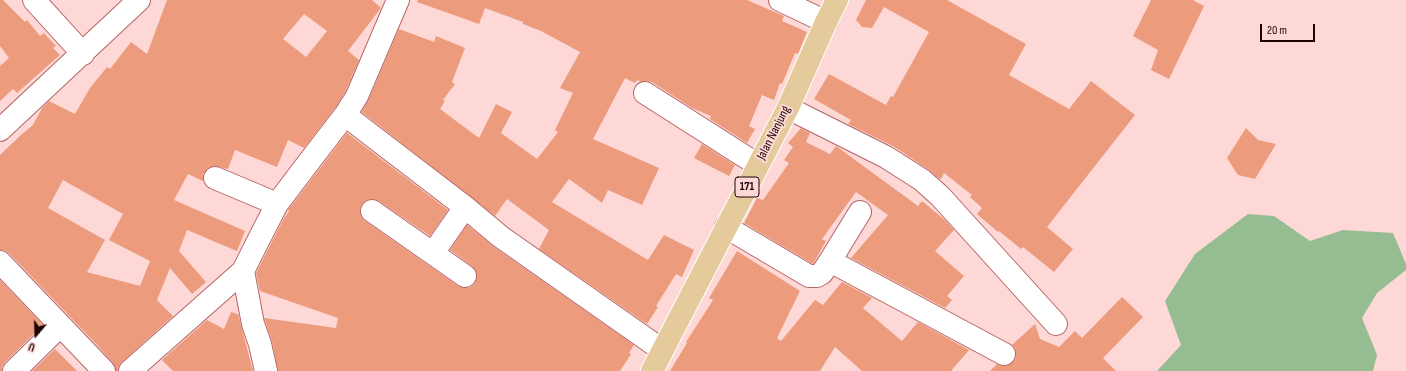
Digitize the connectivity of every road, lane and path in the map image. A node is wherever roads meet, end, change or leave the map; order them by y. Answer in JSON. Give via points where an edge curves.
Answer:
{"nodes":[{"id":1,"x":34,"y":0,"type":"edge"},
{"id":2,"x":139,"y":0,"type":"edge"},
{"id":3,"x":398,"y":0,"type":"edge"},
{"id":4,"x":780,"y":0,"type":"edge"},
{"id":5,"x":837,"y":0,"type":"edge"},
{"id":6,"x":826,"y":22,"type":"junction"},
{"id":7,"x":83,"y":54,"type":"junction"},
{"id":8,"x":645,"y":93,"type":"dead end"},
{"id":9,"x":788,"y":108,"type":"junction"},
{"id":10,"x":345,"y":115,"type":"junction"},
{"id":11,"x":0,"y":130,"type":"edge"},
{"id":12,"x":758,"y":165,"type":"junction"},
{"id":13,"x":215,"y":178,"type":"dead end"},
{"id":14,"x":277,"y":204,"type":"junction"},
{"id":15,"x":465,"y":207,"type":"junction"},
{"id":16,"x":372,"y":211,"type":"dead end"},
{"id":17,"x":860,"y":212,"type":"dead end"},
{"id":18,"x":726,"y":227,"type":"junction"},
{"id":19,"x":433,"y":253,"type":"junction"},
{"id":20,"x":830,"y":261,"type":"junction"},
{"id":21,"x":1,"y":263,"type":"edge"},
{"id":22,"x":243,"y":271,"type":"junction"},
{"id":23,"x":465,"y":276,"type":"dead end"},
{"id":24,"x":1056,"y":324,"type":"dead end"},
{"id":25,"x":60,"y":326,"type":"junction"},
{"id":26,"x":662,"y":350,"type":"junction"},
{"id":27,"x":1004,"y":354,"type":"dead end"},
{"id":28,"x":14,"y":371,"type":"edge"},
{"id":29,"x":104,"y":371,"type":"edge"},
{"id":30,"x":130,"y":371,"type":"edge"},
{"id":31,"x":266,"y":371,"type":"edge"},
{"id":32,"x":652,"y":371,"type":"edge"}],
"edges":[{"from":1,"to":7,"type":"street"},
{"from":2,"to":7,"type":"street"},
{"from":3,"to":10,"type":"street","via":[[357,96]]},
{"from":4,"to":6,"type":"street"},
{"from":5,"to":6,"type":"main road","name":"Jalan Nanjung","number":"171"},
{"from":6,"to":9,"type":"main road","name":"Jalan Nanjung","number":"171"},
{"from":7,"to":11,"type":"street"},
{"from":8,"to":12,"type":"street"},
{"from":9,"to":12,"type":"main road","name":"Jalan Nanjung","number":"171"},
{"from":9,"to":24,"type":"street","via":[[886,157],[922,180],[940,196]]},
{"from":10,"to":14,"type":"street"},
{"from":10,"to":15,"type":"street"},
{"from":12,"to":18,"type":"main road","name":"Jalan Nanjung","number":"171"},
{"from":13,"to":14,"type":"street"},
{"from":14,"to":22,"type":"street"},
{"from":15,"to":19,"type":"street"},
{"from":15,"to":26,"type":"street","via":[[501,237]]},
{"from":16,"to":19,"type":"street"},
{"from":17,"to":20,"type":"street"},
{"from":18,"to":20,"type":"street","via":[[809,276],[822,273]]},
{"from":18,"to":26,"type":"main road","name":"Jalan Nanjung","number":"171"},
{"from":19,"to":23,"type":"street"},
{"from":20,"to":27,"type":"street"},
{"from":21,"to":25,"type":"street"},
{"from":22,"to":30,"type":"street"},
{"from":22,"to":31,"type":"street","via":[[253,324]]},
{"from":25,"to":28,"type":"street"},
{"from":25,"to":29,"type":"street"},
{"from":26,"to":32,"type":"main road","name":"Jalan Nanjung","number":"171"}]}
